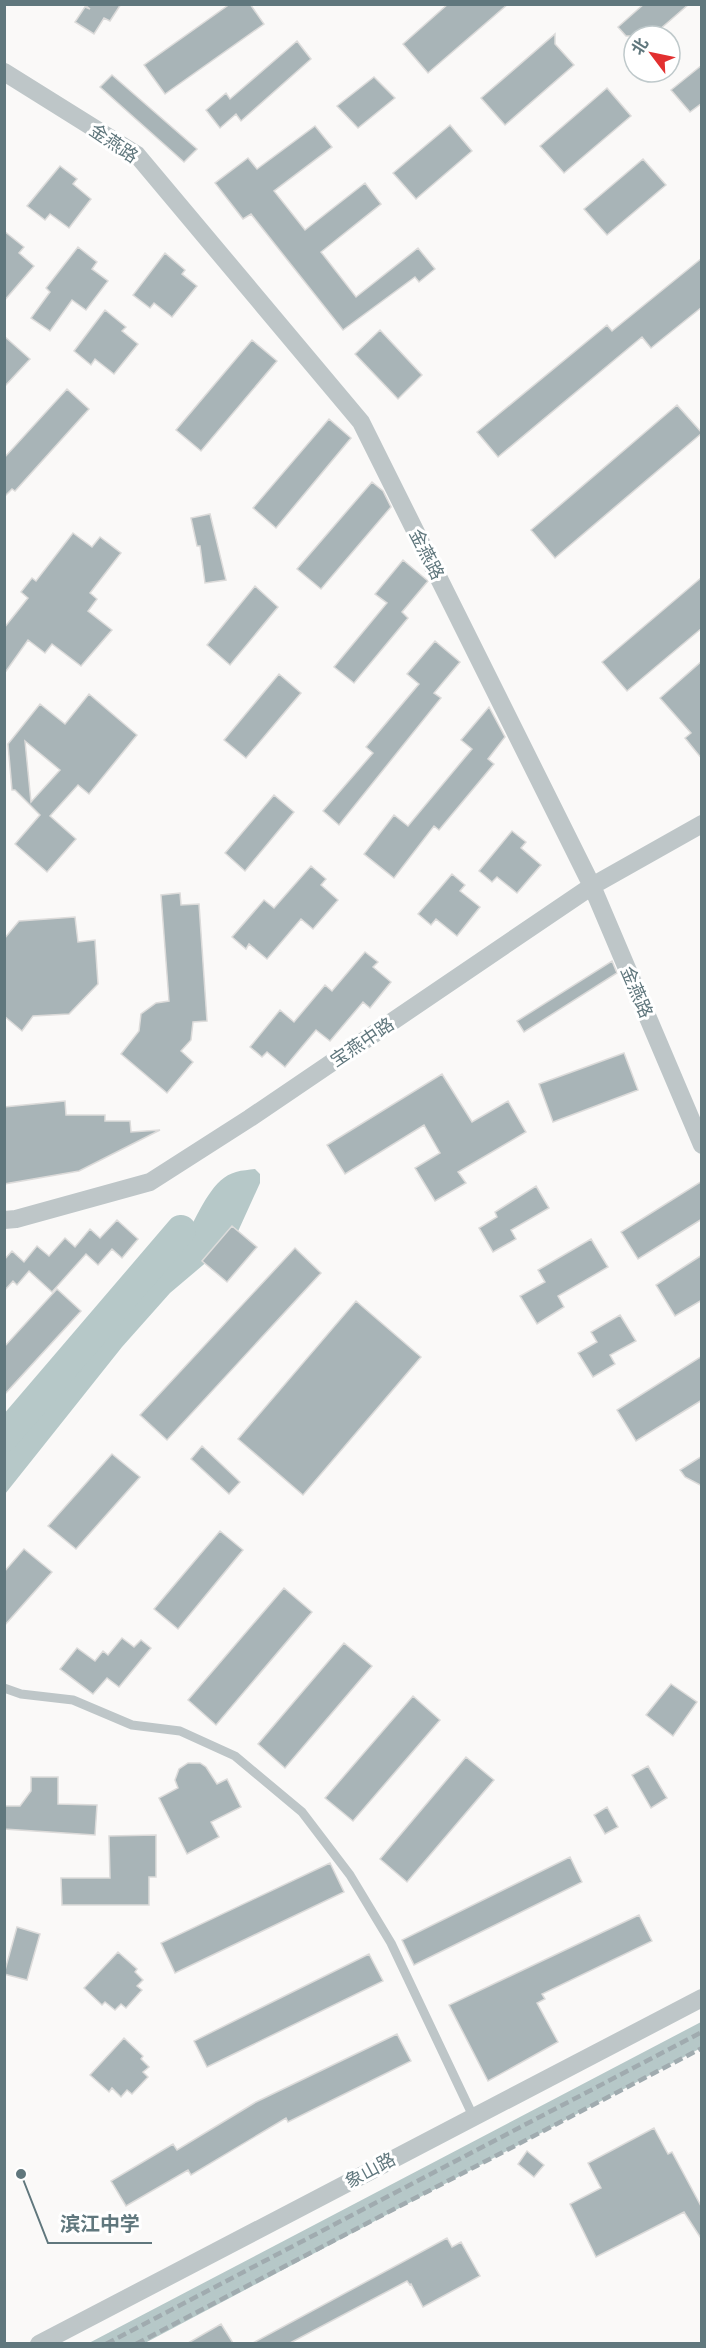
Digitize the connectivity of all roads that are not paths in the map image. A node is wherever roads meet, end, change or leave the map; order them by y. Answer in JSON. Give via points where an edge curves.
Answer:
{"nodes":[{"id":1,"x":4,"y":72,"type":"edge"},
{"id":2,"x":702,"y":824,"type":"edge"},
{"id":3,"x":592,"y":886,"type":"junction"},
{"id":4,"x":702,"y":1145,"type":"edge"},
{"id":5,"x":4,"y":1220,"type":"edge"},
{"id":6,"x":4,"y":1688,"type":"edge"},
{"id":7,"x":702,"y":1998,"type":"edge"},
{"id":8,"x":473,"y":2116,"type":"junction"},
{"id":9,"x":39,"y":2343,"type":"edge"}],
"edges":[{"from":1,"to":3,"type":"street","name":"金燕路","via":[[137,155],[361,422]]},
{"from":2,"to":3,"type":"street","name":"宝燕中路"},
{"from":3,"to":4,"type":"street","name":"金燕路"},
{"from":3,"to":5,"type":"street","name":"宝燕中路","via":[[150,1182]]},
{"from":6,"to":8,"type":"lane","via":[[73,1700],[132,1725],[180,1731],[235,1756],[302,1812],[350,1875],[391,1943]]},
{"from":7,"to":8,"type":"street","name":"象山路"},
{"from":8,"to":9,"type":"street","name":"象山路"}]}
